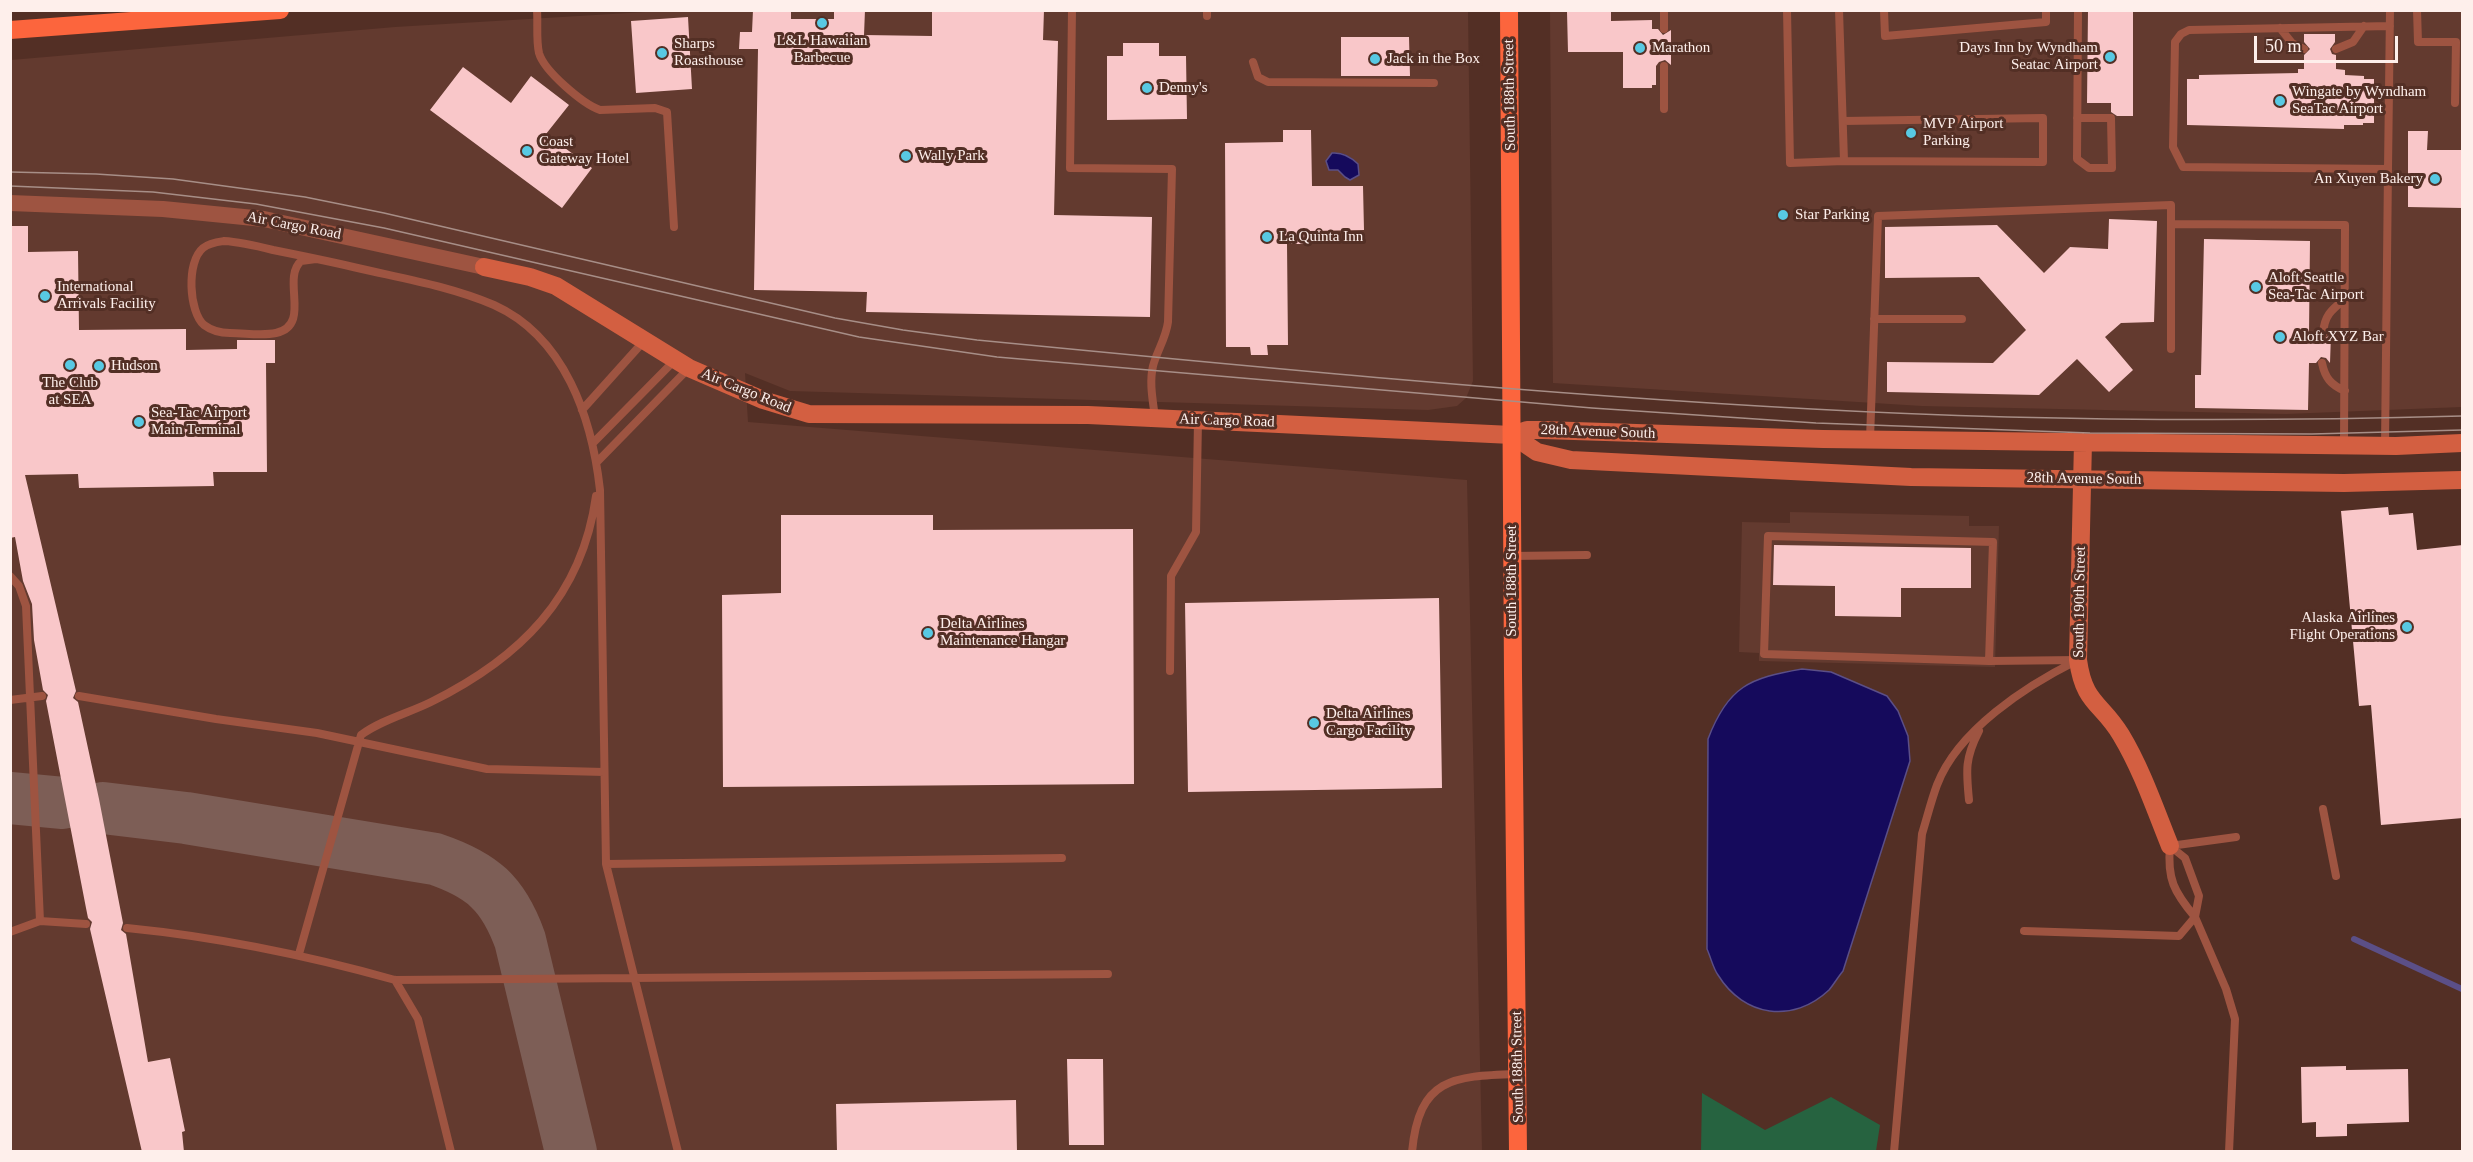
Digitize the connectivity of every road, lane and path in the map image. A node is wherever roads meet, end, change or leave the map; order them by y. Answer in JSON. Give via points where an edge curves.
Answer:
{"nodes":[{"id":1,"x":280,"y":10,"type":"edge"},
{"id":2,"x":537,"y":10,"type":"edge"},
{"id":3,"x":1072,"y":10,"type":"edge"},
{"id":4,"x":1509,"y":10,"type":"edge"},
{"id":5,"x":1664,"y":10,"type":"edge"},
{"id":6,"x":1787,"y":10,"type":"edge"},
{"id":7,"x":1839,"y":10,"type":"edge"},
{"id":8,"x":1884,"y":10,"type":"edge"},
{"id":9,"x":2046,"y":10,"type":"edge"},
{"id":10,"x":2078,"y":10,"type":"edge"},
{"id":11,"x":2390,"y":10,"type":"edge"},
{"id":12,"x":2417,"y":10,"type":"edge"},
{"id":13,"x":2364,"y":26,"type":"junction"},
{"id":14,"x":2390,"y":26,"type":"junction"},
{"id":15,"x":2280,"y":28,"type":"junction"},
{"id":16,"x":10,"y":30,"type":"edge"},
{"id":17,"x":1664,"y":30,"type":"dead end"},
{"id":18,"x":2304,"y":49,"type":"dead end"},
{"id":19,"x":2336,"y":49,"type":"dead end"},
{"id":20,"x":1253,"y":62,"type":"dead end"},
{"id":21,"x":1664,"y":66,"type":"dead end"},
{"id":22,"x":1434,"y":83,"type":"dead end"},
{"id":23,"x":2455,"y":103,"type":"dead end"},
{"id":24,"x":1665,"y":109,"type":"dead end"},
{"id":25,"x":2077,"y":118,"type":"junction"},
{"id":26,"x":1843,"y":121,"type":"junction"},
{"id":27,"x":1844,"y":161,"type":"junction"},
{"id":28,"x":2388,"y":169,"type":"junction"},
{"id":29,"x":10,"y":203,"type":"edge"},
{"id":30,"x":2171,"y":224,"type":"junction"},
{"id":31,"x":674,"y":227,"type":"dead end"},
{"id":32,"x":316,"y":258,"type":"junction"},
{"id":33,"x":484,"y":267,"type":"joint"},
{"id":34,"x":2345,"y":299,"type":"junction"},
{"id":35,"x":1874,"y":319,"type":"junction"},
{"id":36,"x":1962,"y":319,"type":"dead end"},
{"id":37,"x":2323,"y":334,"type":"dead end"},
{"id":38,"x":644,"y":341,"type":"junction"},
{"id":39,"x":2170,"y":349,"type":"dead end"},
{"id":40,"x":2322,"y":363,"type":"dead end"},
{"id":41,"x":683,"y":364,"type":"junction"},
{"id":42,"x":2345,"y":391,"type":"junction"},
{"id":43,"x":582,"y":410,"type":"junction"},
{"id":44,"x":1155,"y":418,"type":"junction"},
{"id":45,"x":1198,"y":421,"type":"junction"},
{"id":46,"x":1512,"y":435,"type":"junction"},
{"id":47,"x":1870,"y":439,"type":"junction"},
{"id":48,"x":2083,"y":442,"type":"junction"},
{"id":49,"x":2463,"y":442,"type":"edge"},
{"id":50,"x":593,"y":443,"type":"junction"},
{"id":51,"x":2344,"y":445,"type":"junction"},
{"id":52,"x":2385,"y":446,"type":"junction"},
{"id":53,"x":597,"y":466,"type":"junction"},
{"id":54,"x":2082,"y":478,"type":"junction"},
{"id":55,"x":2463,"y":480,"type":"edge"},
{"id":56,"x":1587,"y":555,"type":"dead end"},
{"id":57,"x":1512,"y":556,"type":"junction"},
{"id":58,"x":10,"y":576,"type":"edge"},
{"id":59,"x":2078,"y":660,"type":"junction"},
{"id":60,"x":1989,"y":661,"type":"junction"},
{"id":61,"x":1170,"y":671,"type":"dead end"},
{"id":62,"x":42,"y":696,"type":"dead end"},
{"id":63,"x":79,"y":696,"type":"dead end"},
{"id":64,"x":31,"y":697,"type":"junction"},
{"id":65,"x":10,"y":700,"type":"edge"},
{"id":66,"x":1982,"y":725,"type":"junction"},
{"id":67,"x":357,"y":742,"type":"junction"},
{"id":68,"x":604,"y":772,"type":"junction"},
{"id":69,"x":1970,"y":800,"type":"dead end"},
{"id":70,"x":2322,"y":809,"type":"dead end"},
{"id":71,"x":2236,"y":837,"type":"dead end"},
{"id":72,"x":2170,"y":846,"type":"junction"},
{"id":73,"x":1062,"y":858,"type":"dead end"},
{"id":74,"x":606,"y":864,"type":"junction"},
{"id":75,"x":2336,"y":876,"type":"dead end"},
{"id":76,"x":2195,"y":917,"type":"junction"},
{"id":77,"x":40,"y":921,"type":"junction"},
{"id":78,"x":86,"y":924,"type":"dead end"},
{"id":79,"x":127,"y":928,"type":"dead end"},
{"id":80,"x":2024,"y":931,"type":"dead end"},
{"id":81,"x":10,"y":932,"type":"edge"},
{"id":82,"x":299,"y":954,"type":"junction"},
{"id":83,"x":1108,"y":974,"type":"dead end"},
{"id":84,"x":634,"y":978,"type":"junction"},
{"id":85,"x":395,"y":980,"type":"junction"},
{"id":86,"x":1518,"y":1074,"type":"junction"},
{"id":87,"x":451,"y":1152,"type":"edge"},
{"id":88,"x":678,"y":1152,"type":"edge"},
{"id":89,"x":1412,"y":1152,"type":"edge"},
{"id":90,"x":1518,"y":1152,"type":"edge"},
{"id":91,"x":1894,"y":1152,"type":"edge"},
{"id":92,"x":2229,"y":1152,"type":"edge"}],
"edges":[{"from":1,"to":16,"type":"main road"},
{"from":2,"to":31,"type":"lane","via":[[538,51],[543,62],[592,107],[655,108],[667,112]]},
{"from":3,"to":44,"type":"lane","via":[[1070,168],[1172,169],[1168,322],[1152,374]]},
{"from":4,"to":46,"type":"main road","name":"South 188th Street"},
{"from":5,"to":17,"type":"lane"},
{"from":6,"to":27,"type":"lane","via":[[1790,163]]},
{"from":7,"to":26,"type":"lane"},
{"from":8,"to":9,"type":"lane","via":[[1885,36],[2046,22]]},
{"from":10,"to":25,"type":"lane"},
{"from":11,"to":14,"type":"lane"},
{"from":12,"to":23,"type":"lane","via":[[2418,42],[2456,42]]},
{"from":13,"to":14,"type":"lane"},
{"from":13,"to":15,"type":"lane"},
{"from":13,"to":19,"type":"lane","via":[[2353,42]]},
{"from":14,"to":28,"type":"lane"},
{"from":15,"to":18,"type":"lane","via":[[2292,43]]},
{"from":15,"to":28,"type":"lane","via":[[2189,30],[2175,42],[2174,147],[2183,167]]},
{"from":20,"to":22,"type":"lane","via":[[1258,77],[1268,82]]},
{"from":21,"to":24,"type":"lane"},
{"from":25,"to":25,"type":"lane","via":[[2077,159],[2089,168],[2112,168],[2111,118]]},
{"from":26,"to":27,"type":"lane"},
{"from":26,"to":27,"type":"lane","via":[[2043,118],[2043,162]]},
{"from":28,"to":52,"type":"lane"},
{"from":29,"to":33,"type":"street","name":"Air Cargo Road","via":[[162,209],[264,219]]},
{"from":30,"to":34,"type":"lane","via":[[2345,225]]},
{"from":30,"to":35,"type":"lane","via":[[2171,205],[1878,216]]},
{"from":30,"to":39,"type":"lane"},
{"from":32,"to":32,"type":"lane","via":[[235,242],[212,243],[198,254],[194,264],[192,289],[198,317],[213,331],[224,333],[268,334],[285,330],[295,311],[295,268],[301,261]]},
{"from":32,"to":43,"type":"lane","via":[[446,289],[496,306],[544,343],[569,379]]},
{"from":33,"to":38,"type":"main road","name":"Air Cargo Road","via":[[556,286]]},
{"from":34,"to":37,"type":"lane","via":[[2330,311]]},
{"from":34,"to":42,"type":"lane"},
{"from":35,"to":36,"type":"lane"},
{"from":35,"to":47,"type":"lane"},
{"from":38,"to":41,"type":"main road","name":"Air Cargo Road"},
{"from":38,"to":43,"type":"lane"},
{"from":40,"to":42,"type":"lane","via":[[2324,375],[2333,386]]},
{"from":41,"to":44,"type":"main road","name":"Air Cargo Road","via":[[763,400],[809,414]]},
{"from":41,"to":50,"type":"lane"},
{"from":41,"to":53,"type":"lane"},
{"from":42,"to":51,"type":"lane"},
{"from":43,"to":50,"type":"lane"},
{"from":44,"to":45,"type":"main road","name":"Air Cargo Road"},
{"from":45,"to":46,"type":"main road","name":"Air Cargo Road"},
{"from":45,"to":61,"type":"lane","via":[[1196,532],[1171,576]]},
{"from":46,"to":47,"type":"main road","name":"28th Avenue South","via":[[1543,430]]},
{"from":46,"to":54,"type":"main road","name":"28th Avenue South","via":[[1537,452],[1571,459],[1857,476]]},
{"from":46,"to":57,"type":"main road","name":"South 188th Street"},
{"from":47,"to":48,"type":"main road","name":"28th Avenue South"},
{"from":48,"to":51,"type":"main road","name":"28th Avenue South"},
{"from":48,"to":54,"type":"main road","name":"South 190th Street"},
{"from":49,"to":52,"type":"main road","name":"28th Avenue South"},
{"from":50,"to":53,"type":"lane"},
{"from":51,"to":52,"type":"main road","name":"28th Avenue South"},
{"from":53,"to":67,"type":"lane","via":[[593,514],[582,555],[549,613],[522,641],[475,677],[364,733]]},
{"from":53,"to":68,"type":"lane"},
{"from":54,"to":55,"type":"main road","name":"28th Avenue South","via":[[2344,483]]},
{"from":54,"to":59,"type":"main road","name":"South 190th Street"},
{"from":56,"to":57,"type":"lane"},
{"from":57,"to":86,"type":"main road","name":"South 188th Street"},
{"from":58,"to":64,"type":"lane","via":[[24,599]]},
{"from":59,"to":60,"type":"lane"},
{"from":59,"to":66,"type":"lane","via":[[2041,678]]},
{"from":59,"to":72,"type":"main road","name":"South 190th Street","via":[[2088,697],[2120,733]]},
{"from":60,"to":60,"type":"lane","via":[[1993,542],[1768,536],[1764,654]]},
{"from":62,"to":64,"type":"lane"},
{"from":63,"to":67,"type":"lane"},
{"from":64,"to":65,"type":"lane"},
{"from":64,"to":77,"type":"lane"},
{"from":66,"to":69,"type":"lane","via":[[1966,766]]},
{"from":66,"to":91,"type":"lane","via":[[1959,746],[1937,783],[1922,834]]},
{"from":67,"to":68,"type":"lane","via":[[487,769]]},
{"from":67,"to":82,"type":"lane"},
{"from":68,"to":74,"type":"lane"},
{"from":70,"to":75,"type":"lane"},
{"from":71,"to":72,"type":"lane"},
{"from":72,"to":76,"type":"lane","via":[[2168,868],[2176,895]]},
{"from":72,"to":76,"type":"lane","via":[[2185,858],[2199,896]]},
{"from":73,"to":74,"type":"lane"},
{"from":74,"to":84,"type":"lane"},
{"from":76,"to":80,"type":"lane","via":[[2179,936]]},
{"from":76,"to":92,"type":"lane","via":[[2235,1019]]},
{"from":77,"to":78,"type":"lane"},
{"from":77,"to":81,"type":"lane"},
{"from":79,"to":82,"type":"lane"},
{"from":82,"to":85,"type":"lane"},
{"from":83,"to":84,"type":"lane"},
{"from":84,"to":85,"type":"lane"},
{"from":84,"to":88,"type":"lane"},
{"from":85,"to":87,"type":"lane","via":[[418,1019]]},
{"from":86,"to":89,"type":"lane","via":[[1465,1077],[1437,1089],[1419,1114]]},
{"from":86,"to":90,"type":"main road","name":"South 188th Street"}]}
